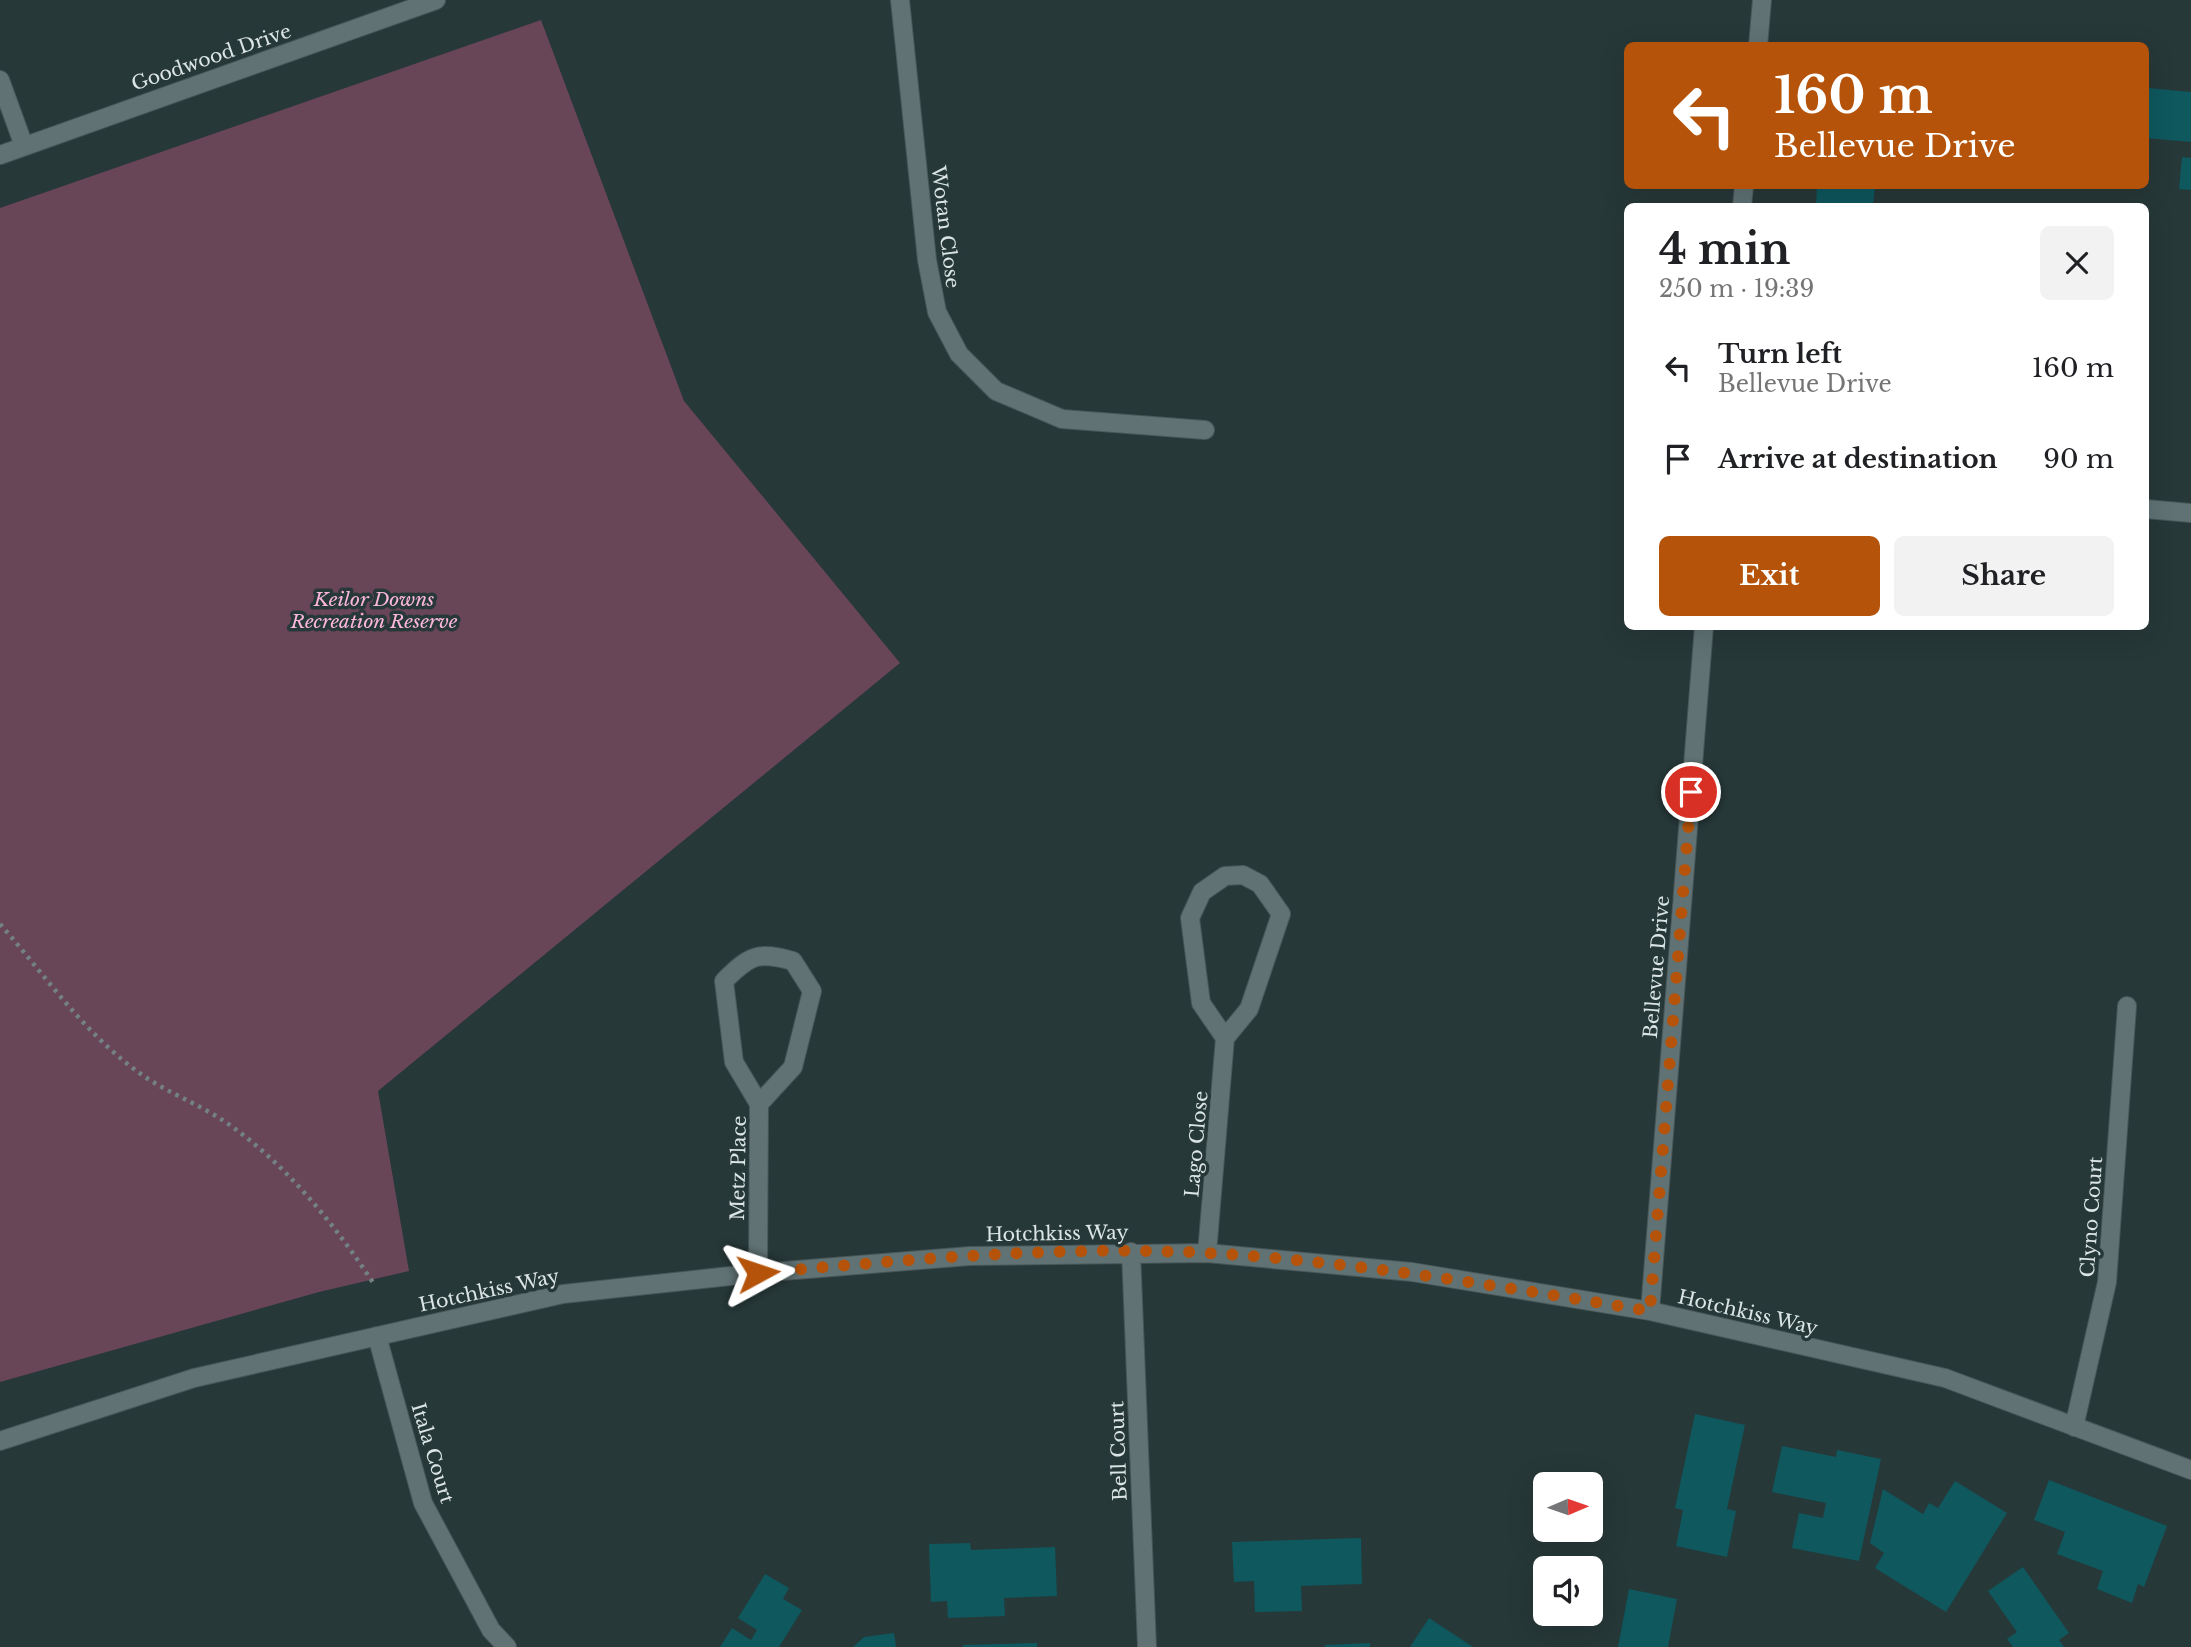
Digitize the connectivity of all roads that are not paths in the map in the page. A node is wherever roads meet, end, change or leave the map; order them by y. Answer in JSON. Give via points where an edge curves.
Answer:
{"nodes":[{"id":1,"x":436,"y":0,"type":"edge"},
{"id":2,"x":900,"y":0,"type":"edge"},
{"id":3,"x":1762,"y":0,"type":"edge"},
{"id":4,"x":1758,"y":42,"type":"edge"},
{"id":5,"x":0,"y":80,"type":"edge"},
{"id":6,"x":24,"y":146,"type":"junction"},
{"id":7,"x":0,"y":155,"type":"edge"},
{"id":8,"x":1205,"y":430,"type":"dead end"},
{"id":9,"x":2149,"y":509,"type":"edge"},
{"id":10,"x":2191,"y":513,"type":"edge"},
{"id":11,"x":1704,"y":630,"type":"edge"},
{"id":12,"x":2127,"y":1006,"type":"dead end"},
{"id":13,"x":1225,"y":1038,"type":"junction"},
{"id":14,"x":759,"y":1104,"type":"junction"},
{"id":15,"x":1131,"y":1252,"type":"junction"},
{"id":16,"x":1208,"y":1253,"type":"junction"},
{"id":17,"x":758,"y":1273,"type":"junction"},
{"id":18,"x":1650,"y":1311,"type":"junction"},
{"id":19,"x":377,"y":1336,"type":"junction"},
{"id":20,"x":2074,"y":1427,"type":"junction"},
{"id":21,"x":0,"y":1441,"type":"edge"},
{"id":22,"x":2191,"y":1470,"type":"edge"},
{"id":23,"x":507,"y":1647,"type":"edge"},
{"id":24,"x":1147,"y":1647,"type":"edge"}],
"edges":[{"from":1,"to":6,"type":"street","name":"Goodwood Drive"},
{"from":2,"to":8,"type":"street","name":"Wotan Close","via":[[927,260],[937,312],[959,354],[996,391],[1062,419]]},
{"from":3,"to":4,"type":"street"},
{"from":5,"to":6,"type":"street"},
{"from":6,"to":7,"type":"street","name":"Goodwood Drive"},
{"from":9,"to":10,"type":"street"},
{"from":11,"to":18,"type":"street","name":"Bellevue Drive"},
{"from":12,"to":20,"type":"street","name":"Clyno Court","via":[[2107,1282]]},
{"from":13,"to":13,"type":"street","via":[[1201,1003],[1190,918],[1202,892],[1225,876],[1243,875],[1260,884],[1281,914],[1249,1009]]},
{"from":13,"to":16,"type":"street","name":"Lago Close"},
{"from":14,"to":14,"type":"street","name":"Metz Place","via":[[734,1062],[724,981],[744,961],[766,954],[793,961],[813,990],[793,1067]]},
{"from":14,"to":17,"type":"street","name":"Metz Place"},
{"from":15,"to":16,"type":"street","name":"Hotchkiss Way"},
{"from":15,"to":17,"type":"street","name":"Hotchkiss Way","via":[[970,1256]]},
{"from":15,"to":24,"type":"street","name":"Bell Court"},
{"from":16,"to":18,"type":"street","name":"Hotchkiss Way","via":[[1412,1272]]},
{"from":17,"to":19,"type":"street","name":"Hotchkiss Way","via":[[563,1294]]},
{"from":18,"to":20,"type":"street","name":"Hotchkiss Way","via":[[1945,1378]]},
{"from":19,"to":21,"type":"street","name":"Hotchkiss Way","via":[[194,1378]]},
{"from":19,"to":23,"type":"street","name":"Itala Court","via":[[424,1503],[491,1630]]},
{"from":20,"to":22,"type":"street","name":"Hotchkiss Way"}]}
